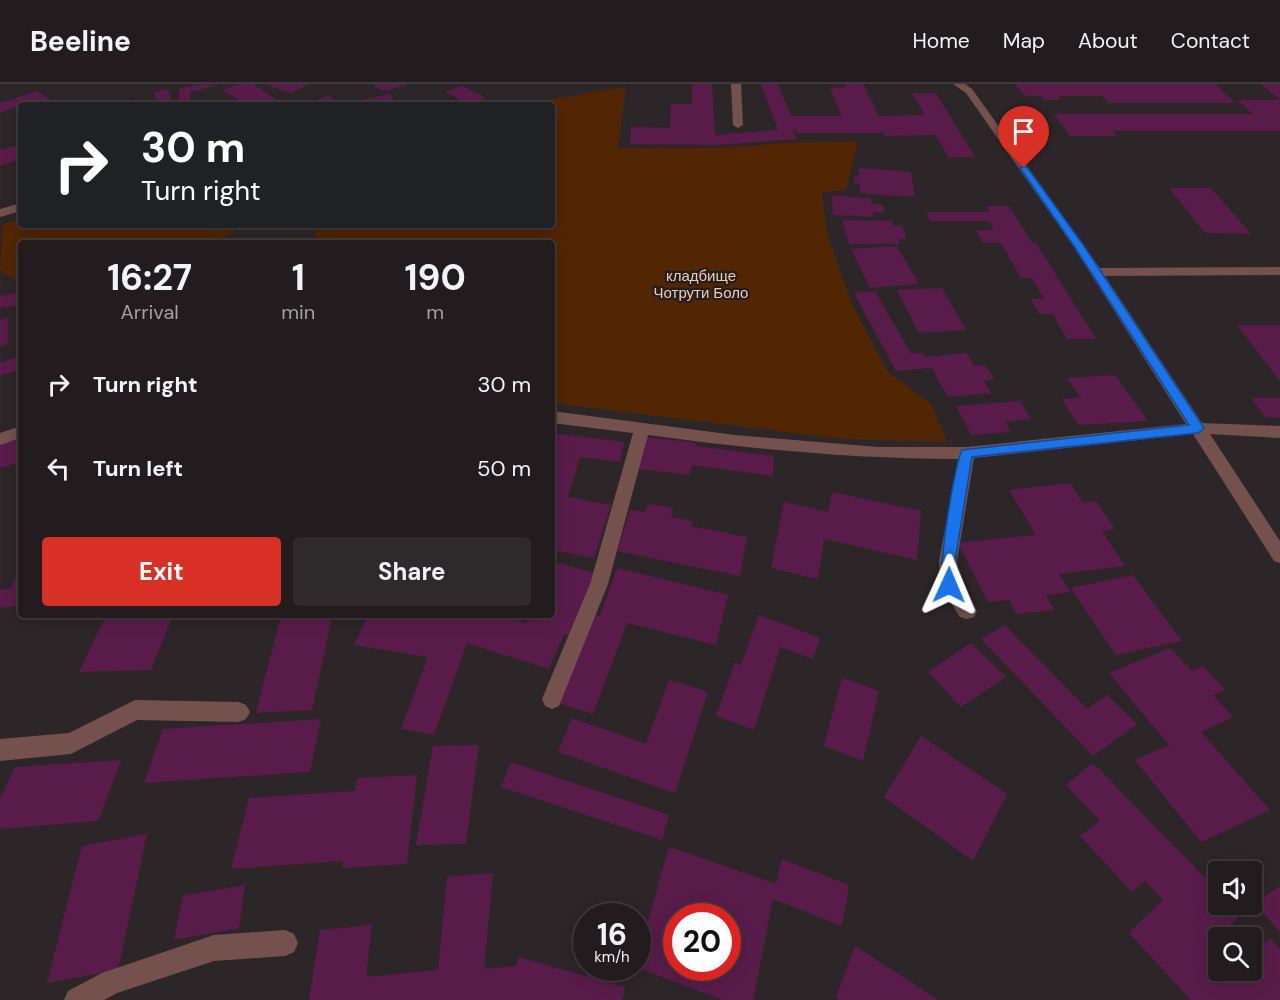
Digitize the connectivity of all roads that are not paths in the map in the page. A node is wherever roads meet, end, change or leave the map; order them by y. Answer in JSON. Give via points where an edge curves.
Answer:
{"nodes":[{"id":1,"x":736,"y":84,"type":"edge"},
{"id":2,"x":958,"y":84,"type":"edge"},
{"id":3,"x":738,"y":125,"type":"dead end"},
{"id":4,"x":18,"y":208,"type":"edge"},
{"id":5,"x":0,"y":213,"type":"edge"},
{"id":6,"x":1280,"y":271,"type":"edge"},
{"id":7,"x":1096,"y":272,"type":"junction"},
{"id":8,"x":555,"y":417,"type":"edge"},
{"id":9,"x":1198,"y":428,"type":"junction"},
{"id":10,"x":642,"y":429,"type":"junction"},
{"id":11,"x":1280,"y":432,"type":"edge"},
{"id":12,"x":18,"y":433,"type":"edge"},
{"id":13,"x":0,"y":439,"type":"edge"},
{"id":14,"x":966,"y":453,"type":"junction"},
{"id":15,"x":1280,"y":556,"type":"edge"},
{"id":16,"x":967,"y":610,"type":"dead end"},
{"id":17,"x":552,"y":699,"type":"dead end"},
{"id":18,"x":239,"y":712,"type":"dead end"},
{"id":19,"x":0,"y":750,"type":"edge"},
{"id":20,"x":285,"y":943,"type":"dead end"},
{"id":21,"x":77,"y":1000,"type":"edge"}],
"edges":[{"from":1,"to":3,"type":"street"},
{"from":2,"to":7,"type":"street","via":[[969,91]]},
{"from":4,"to":5,"type":"street"},
{"from":6,"to":7,"type":"street"},
{"from":7,"to":9,"type":"street"},
{"from":8,"to":10,"type":"street"},
{"from":9,"to":11,"type":"street"},
{"from":9,"to":14,"type":"street"},
{"from":9,"to":15,"type":"street"},
{"from":10,"to":14,"type":"street","via":[[878,453]]},
{"from":10,"to":17,"type":"street","via":[[598,584]]},
{"from":12,"to":13,"type":"street"},
{"from":14,"to":16,"type":"street","via":[[948,561],[949,585]]},
{"from":18,"to":19,"type":"street","via":[[135,710],[71,743]]},
{"from":20,"to":21,"type":"street","via":[[214,948],[111,982]]}]}
